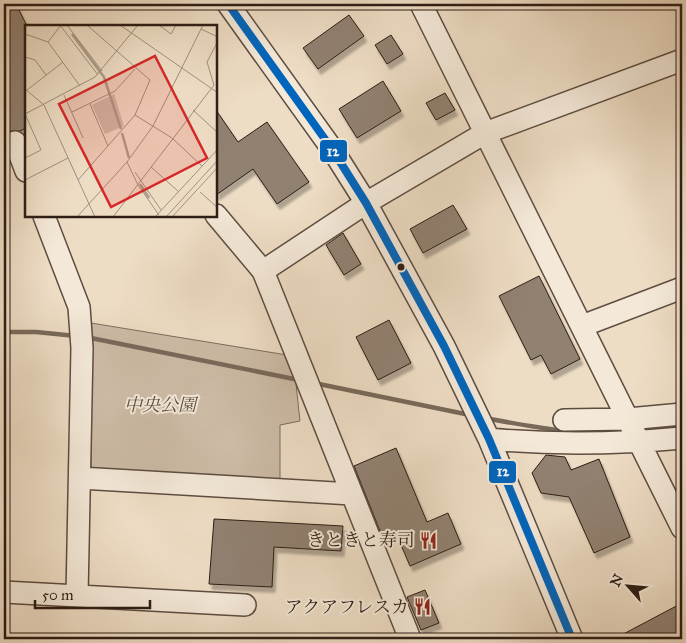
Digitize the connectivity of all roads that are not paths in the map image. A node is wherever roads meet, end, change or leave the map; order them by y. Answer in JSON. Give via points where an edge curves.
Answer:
{"nodes":[{"id":1,"x":228,"y":4,"type":"edge"},
{"id":2,"x":422,"y":4,"type":"edge"},
{"id":3,"x":682,"y":60,"type":"edge"},
{"id":4,"x":485,"y":133,"type":"junction"},
{"id":5,"x":15,"y":142,"type":"edge"},
{"id":6,"x":25,"y":168,"type":"edge"},
{"id":7,"x":366,"y":203,"type":"junction"},
{"id":8,"x":218,"y":216,"type":"edge"},
{"id":9,"x":45,"y":218,"type":"edge"},
{"id":10,"x":263,"y":271,"type":"junction"},
{"id":11,"x":682,"y":288,"type":"edge"},
{"id":12,"x":582,"y":326,"type":"junction"},
{"id":13,"x":682,"y":414,"type":"edge"},
{"id":14,"x":564,"y":420,"type":"dead end"},
{"id":15,"x":634,"y":431,"type":"junction"},
{"id":16,"x":682,"y":438,"type":"edge"},
{"id":17,"x":489,"y":439,"type":"junction"},
{"id":18,"x":80,"y":478,"type":"junction"},
{"id":19,"x":352,"y":494,"type":"junction"},
{"id":20,"x":682,"y":528,"type":"edge"},
{"id":21,"x":4,"y":592,"type":"edge"},
{"id":22,"x":77,"y":596,"type":"junction"},
{"id":23,"x":245,"y":605,"type":"dead end"},
{"id":24,"x":410,"y":639,"type":"edge"},
{"id":25,"x":572,"y":639,"type":"edge"}],
"edges":[{"from":1,"to":7,"type":"street","via":[[332,149]]},
{"from":2,"to":4,"type":"street"},
{"from":3,"to":4,"type":"street"},
{"from":4,"to":7,"type":"street"},
{"from":4,"to":12,"type":"street"},
{"from":5,"to":6,"type":"street"},
{"from":7,"to":10,"type":"street"},
{"from":7,"to":17,"type":"street","via":[[444,346]]},
{"from":8,"to":10,"type":"street"},
{"from":9,"to":18,"type":"street","via":[[79,307]]},
{"from":10,"to":19,"type":"street"},
{"from":11,"to":12,"type":"street"},
{"from":12,"to":15,"type":"street"},
{"from":13,"to":15,"type":"street"},
{"from":14,"to":15,"type":"street"},
{"from":15,"to":16,"type":"street"},
{"from":15,"to":17,"type":"street","via":[[593,443]]},
{"from":15,"to":20,"type":"street"},
{"from":17,"to":25,"type":"street"},
{"from":18,"to":19,"type":"street"},
{"from":18,"to":22,"type":"street"},
{"from":19,"to":24,"type":"street"},
{"from":21,"to":22,"type":"street"},
{"from":22,"to":23,"type":"street"}]}
